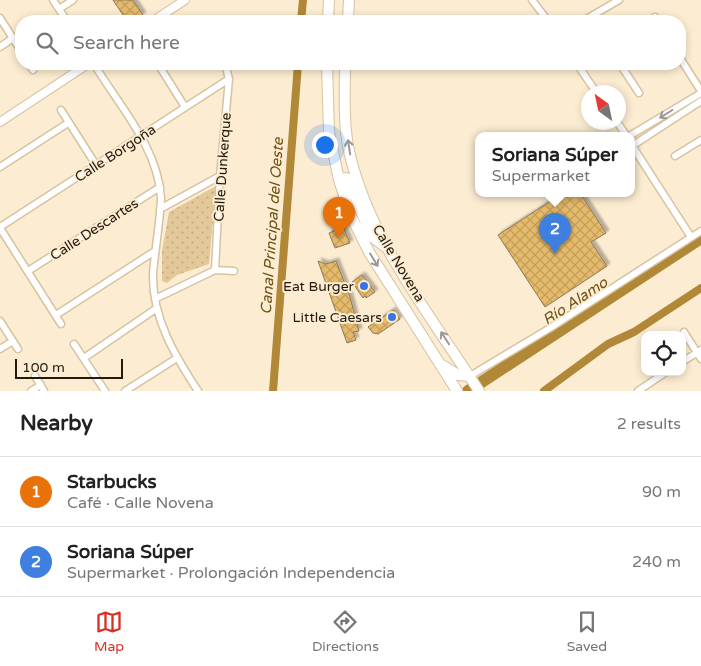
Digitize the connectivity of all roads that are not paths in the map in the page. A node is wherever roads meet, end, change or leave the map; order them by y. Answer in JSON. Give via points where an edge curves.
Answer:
{"nodes":[{"id":1,"x":53,"y":0,"type":"edge"},
{"id":2,"x":73,"y":0,"type":"edge"},
{"id":3,"x":185,"y":0,"type":"edge"},
{"id":4,"x":329,"y":0,"type":"edge"},
{"id":5,"x":349,"y":0,"type":"edge"},
{"id":6,"x":532,"y":0,"type":"edge"},
{"id":7,"x":619,"y":0,"type":"edge"},
{"id":8,"x":59,"y":9,"type":"junction"},
{"id":9,"x":63,"y":15,"type":"edge"},
{"id":10,"x":162,"y":15,"type":"edge"},
{"id":11,"x":328,"y":15,"type":"edge"},
{"id":12,"x":348,"y":15,"type":"edge"},
{"id":13,"x":543,"y":15,"type":"edge"},
{"id":14,"x":593,"y":15,"type":"edge"},
{"id":15,"x":0,"y":18,"type":"edge"},
{"id":16,"x":13,"y":38,"type":"junction"},
{"id":17,"x":15,"y":41,"type":"edge"},
{"id":18,"x":0,"y":47,"type":"edge"},
{"id":19,"x":686,"y":68,"type":"edge"},
{"id":20,"x":79,"y":70,"type":"edge"},
{"id":21,"x":98,"y":70,"type":"edge"},
{"id":22,"x":162,"y":70,"type":"edge"},
{"id":23,"x":227,"y":70,"type":"edge"},
{"id":24,"x":327,"y":70,"type":"edge"},
{"id":25,"x":345,"y":70,"type":"edge"},
{"id":26,"x":581,"y":70,"type":"edge"},
{"id":27,"x":624,"y":70,"type":"edge"},
{"id":28,"x":229,"y":79,"type":"junction"},
{"id":29,"x":328,"y":85,"type":"junction"},
{"id":30,"x":591,"y":85,"type":"edge"},
{"id":31,"x":701,"y":92,"type":"edge"},
{"id":32,"x":639,"y":93,"type":"dead end"},
{"id":33,"x":701,"y":101,"type":"edge"},
{"id":34,"x":185,"y":108,"type":"junction"},
{"id":35,"x":61,"y":110,"type":"dead end"},
{"id":36,"x":0,"y":122,"type":"edge"},
{"id":37,"x":68,"y":123,"type":"junction"},
{"id":38,"x":635,"y":133,"type":"edge"},
{"id":39,"x":141,"y":136,"type":"junction"},
{"id":40,"x":701,"y":140,"type":"edge"},
{"id":41,"x":635,"y":143,"type":"edge"},
{"id":42,"x":635,"y":150,"type":"edge"},
{"id":43,"x":675,"y":156,"type":"dead end"},
{"id":44,"x":96,"y":165,"type":"junction"},
{"id":45,"x":0,"y":167,"type":"edge"},
{"id":46,"x":354,"y":171,"type":"junction"},
{"id":47,"x":220,"y":176,"type":"junction"},
{"id":48,"x":339,"y":180,"type":"junction"},
{"id":49,"x":160,"y":187,"type":"junction"},
{"id":50,"x":160,"y":209,"type":"junction"},
{"id":51,"x":0,"y":228,"type":"edge"},
{"id":52,"x":701,"y":231,"type":"edge"},
{"id":53,"x":692,"y":238,"type":"junction"},
{"id":54,"x":387,"y":248,"type":"junction"},
{"id":55,"x":155,"y":251,"type":"junction"},
{"id":56,"x":215,"y":270,"type":"junction"},
{"id":57,"x":28,"y":271,"type":"junction"},
{"id":58,"x":234,"y":271,"type":"dead end"},
{"id":59,"x":155,"y":299,"type":"junction"},
{"id":60,"x":157,"y":308,"type":"junction"},
{"id":61,"x":56,"y":315,"type":"junction"},
{"id":62,"x":0,"y":321,"type":"edge"},
{"id":63,"x":62,"y":324,"type":"dead end"},
{"id":64,"x":686,"y":335,"type":"edge"},
{"id":65,"x":13,"y":341,"type":"junction"},
{"id":66,"x":74,"y":344,"type":"dead end"},
{"id":67,"x":0,"y":349,"type":"edge"},
{"id":68,"x":18,"y":349,"type":"dead end"},
{"id":69,"x":699,"y":351,"type":"edge"},
{"id":70,"x":84,"y":358,"type":"junction"},
{"id":71,"x":177,"y":358,"type":"junction"},
{"id":72,"x":686,"y":359,"type":"edge"},
{"id":73,"x":701,"y":359,"type":"edge"},
{"id":74,"x":439,"y":364,"type":"junction"},
{"id":75,"x":34,"y":376,"type":"dead end"},
{"id":76,"x":660,"y":376,"type":"edge"},
{"id":77,"x":471,"y":378,"type":"junction"},
{"id":78,"x":42,"y":388,"type":"edge"},
{"id":79,"x":457,"y":390,"type":"edge"},
{"id":80,"x":31,"y":391,"type":"edge"},
{"id":81,"x":104,"y":391,"type":"edge"},
{"id":82,"x":125,"y":391,"type":"edge"},
{"id":83,"x":198,"y":391,"type":"edge"},
{"id":84,"x":479,"y":391,"type":"edge"},
{"id":85,"x":638,"y":391,"type":"edge"}],
"edges":[{"from":1,"to":8,"type":"street"},
{"from":2,"to":8,"type":"street"},
{"from":3,"to":10,"type":"street"},
{"from":4,"to":11,"type":"main road"},
{"from":5,"to":12,"type":"main road"},
{"from":6,"to":13,"type":"street"},
{"from":7,"to":14,"type":"street"},
{"from":8,"to":9,"type":"street"},
{"from":15,"to":16,"type":"street"},
{"from":16,"to":17,"type":"street"},
{"from":16,"to":18,"type":"street"},
{"from":19,"to":31,"type":"street"},
{"from":20,"to":36,"type":"street"},
{"from":21,"to":39,"type":"street"},
{"from":22,"to":34,"type":"street"},
{"from":23,"to":28,"type":"street","name":"Calle Dunkerque"},
{"from":24,"to":29,"type":"main road","name":"Calle Novena"},
{"from":46,"to":25,"type":"main road","name":"Calle Novena","one_way":true,"via":[[345,106]]},
{"from":26,"to":30,"type":"street"},
{"from":27,"to":32,"type":"street"},
{"from":28,"to":34,"type":"street","name":"Calle Borgoña"},
{"from":28,"to":47,"type":"street","name":"Calle Dunkerque"},
{"from":29,"to":46,"type":"main road","via":[[341,164],[348,172]]},
{"from":29,"to":48,"type":"main road","name":"Calle Novena","via":[[329,132]]},
{"from":31,"to":38,"type":"street","one_way":true},
{"from":33,"to":41,"type":"street"},
{"from":34,"to":39,"type":"street","name":"Calle Borgoña"},
{"from":35,"to":37,"type":"street"},
{"from":37,"to":44,"type":"street"},
{"from":37,"to":45,"type":"street"},
{"from":39,"to":44,"type":"street","name":"Calle Borgoña"},
{"from":39,"to":49,"type":"street"},
{"from":40,"to":43,"type":"street"},
{"from":42,"to":53,"type":"street"},
{"from":44,"to":51,"type":"street","name":"Calle Borgoña"},
{"from":46,"to":54,"type":"main road","name":"Calle Novena"},
{"from":47,"to":50,"type":"street"},
{"from":47,"to":56,"type":"street","name":"Calle Dunkerque"},
{"from":48,"to":54,"type":"main road","via":[[348,179],[371,236]]},
{"from":48,"to":74,"type":"main road","name":"Calle Novena","one_way":true,"via":[[360,236]]},
{"from":49,"to":50,"type":"street"},
{"from":49,"to":57,"type":"street","name":"Calle Descartes"},
{"from":50,"to":55,"type":"street"},
{"from":51,"to":57,"type":"street"},
{"from":52,"to":53,"type":"street"},
{"from":53,"to":77,"type":"street"},
{"from":77,"to":54,"type":"main road","name":"Calle Novena","one_way":true},
{"from":55,"to":59,"type":"street"},
{"from":55,"to":61,"type":"street"},
{"from":56,"to":58,"type":"street"},
{"from":56,"to":59,"type":"street"},
{"from":57,"to":61,"type":"street"},
{"from":59,"to":60,"type":"street"},
{"from":60,"to":70,"type":"street"},
{"from":60,"to":71,"type":"street"},
{"from":61,"to":63,"type":"street"},
{"from":62,"to":65,"type":"street"},
{"from":64,"to":69,"type":"street"},
{"from":65,"to":67,"type":"street"},
{"from":65,"to":68,"type":"street"},
{"from":66,"to":70,"type":"street"},
{"from":69,"to":72,"type":"street"},
{"from":69,"to":73,"type":"street"},
{"from":70,"to":81,"type":"street"},
{"from":71,"to":82,"type":"street"},
{"from":71,"to":83,"type":"street"},
{"from":74,"to":77,"type":"main road"},
{"from":74,"to":79,"type":"main road","name":"Calle Novena"},
{"from":75,"to":78,"type":"street"},
{"from":76,"to":85,"type":"street"},
{"from":77,"to":84,"type":"main road","name":"Calle Novena"},
{"from":78,"to":80,"type":"street"}]}
